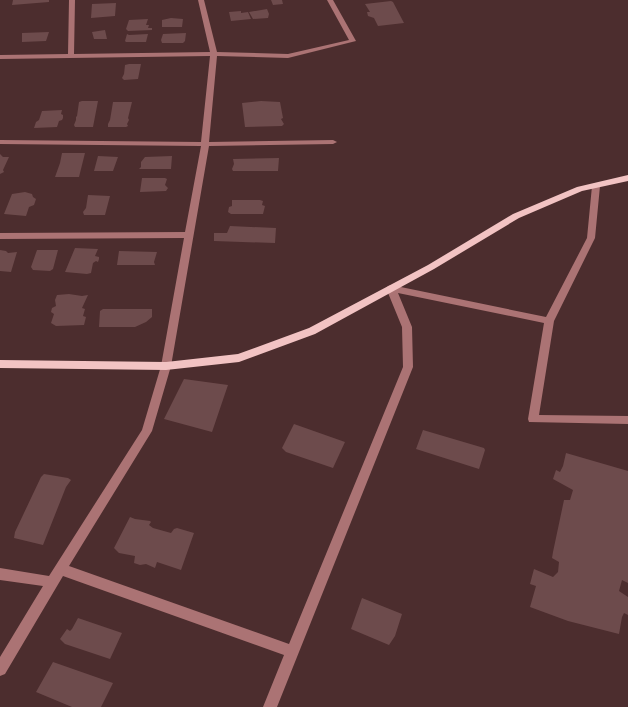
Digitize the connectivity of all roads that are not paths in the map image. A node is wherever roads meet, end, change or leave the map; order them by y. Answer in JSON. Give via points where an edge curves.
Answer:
{"nodes":[{"id":1,"x":72,"y":0,"type":"edge"},
{"id":2,"x":201,"y":0,"type":"edge"},
{"id":3,"x":330,"y":0,"type":"edge"},
{"id":4,"x":214,"y":54,"type":"junction"},
{"id":5,"x":71,"y":56,"type":"junction"},
{"id":6,"x":0,"y":57,"type":"edge"},
{"id":7,"x":0,"y":142,"type":"edge"},
{"id":8,"x":333,"y":142,"type":"dead end"},
{"id":9,"x":204,"y":144,"type":"junction"},
{"id":10,"x":628,"y":178,"type":"edge"},
{"id":11,"x":596,"y":186,"type":"junction"},
{"id":12,"x":189,"y":235,"type":"junction"},
{"id":13,"x":0,"y":236,"type":"edge"},
{"id":14,"x":391,"y":288,"type":"junction"},
{"id":15,"x":549,"y":320,"type":"junction"},
{"id":16,"x":0,"y":364,"type":"edge"},
{"id":17,"x":166,"y":366,"type":"junction"},
{"id":18,"x":628,"y":420,"type":"edge"},
{"id":19,"x":60,"y":569,"type":"junction"},
{"id":20,"x":0,"y":574,"type":"edge"},
{"id":21,"x":53,"y":582,"type":"junction"},
{"id":22,"x":291,"y":651,"type":"junction"},
{"id":23,"x":0,"y":669,"type":"edge"},
{"id":24,"x":270,"y":707,"type":"edge"}],
"edges":[{"from":1,"to":5,"type":"street"},
{"from":2,"to":4,"type":"street"},
{"from":3,"to":4,"type":"street","via":[[353,41],[288,56]]},
{"from":4,"to":5,"type":"street"},
{"from":4,"to":9,"type":"street"},
{"from":5,"to":6,"type":"street"},
{"from":7,"to":9,"type":"street"},
{"from":8,"to":9,"type":"street"},
{"from":9,"to":12,"type":"street"},
{"from":10,"to":11,"type":"main road"},
{"from":11,"to":14,"type":"main road","via":[[516,216]]},
{"from":11,"to":15,"type":"street","via":[[591,238]]},
{"from":12,"to":13,"type":"street"},
{"from":12,"to":17,"type":"street"},
{"from":14,"to":15,"type":"street"},
{"from":14,"to":17,"type":"main road","via":[[312,330],[239,358]]},
{"from":14,"to":22,"type":"street","via":[[407,327],[408,367]]},
{"from":15,"to":18,"type":"street","via":[[533,419]]},
{"from":16,"to":17,"type":"main road"},
{"from":17,"to":19,"type":"street","via":[[147,430]]},
{"from":19,"to":21,"type":"street"},
{"from":19,"to":22,"type":"street"},
{"from":20,"to":21,"type":"street"},
{"from":21,"to":23,"type":"street"},
{"from":22,"to":24,"type":"street"}]}
